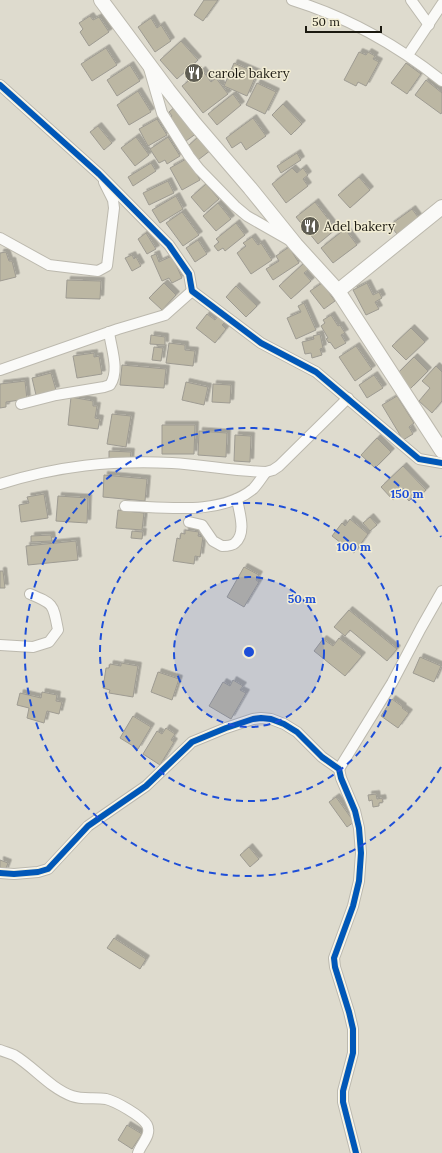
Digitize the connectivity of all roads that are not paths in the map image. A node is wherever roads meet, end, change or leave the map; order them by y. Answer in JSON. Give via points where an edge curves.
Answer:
{"nodes":[{"id":1,"x":101,"y":0,"type":"edge"},
{"id":2,"x":292,"y":0,"type":"edge"},
{"id":3,"x":411,"y":0,"type":"edge"},
{"id":4,"x":442,"y":4,"type":"edge"},
{"id":5,"x":429,"y":25,"type":"junction"},
{"id":6,"x":408,"y":55,"type":"junction"},
{"id":7,"x":148,"y":63,"type":"junction"},
{"id":8,"x":442,"y":81,"type":"edge"},
{"id":9,"x":0,"y":85,"type":"edge"},
{"id":10,"x":99,"y":174,"type":"junction"},
{"id":11,"x":442,"y":208,"type":"edge"},
{"id":12,"x":0,"y":238,"type":"edge"},
{"id":13,"x":296,"y":245,"type":"junction"},
{"id":14,"x":192,"y":290,"type":"junction"},
{"id":15,"x":338,"y":291,"type":"junction"},
{"id":16,"x":109,"y":332,"type":"junction"},
{"id":17,"x":0,"y":370,"type":"edge"},
{"id":18,"x":348,"y":398,"type":"junction"},
{"id":19,"x":21,"y":404,"type":"dead end"},
{"id":20,"x":442,"y":451,"type":"edge"},
{"id":21,"x":442,"y":463,"type":"edge"},
{"id":22,"x":266,"y":472,"type":"junction"},
{"id":23,"x":0,"y":484,"type":"edge"},
{"id":24,"x":237,"y":499,"type":"junction"},
{"id":25,"x":125,"y":506,"type":"dead end"},
{"id":26,"x":189,"y":522,"type":"dead end"},
{"id":27,"x":442,"y":591,"type":"edge"},
{"id":28,"x":30,"y":594,"type":"dead end"},
{"id":29,"x":0,"y":645,"type":"edge"},
{"id":30,"x":339,"y":769,"type":"junction"},
{"id":31,"x":0,"y":873,"type":"edge"},
{"id":32,"x":0,"y":1050,"type":"edge"},
{"id":33,"x":138,"y":1153,"type":"edge"},
{"id":34,"x":356,"y":1153,"type":"edge"}],
"edges":[{"from":1,"to":7,"type":"main road"},
{"from":2,"to":6,"type":"street","via":[[345,20]]},
{"from":3,"to":5,"type":"street"},
{"from":4,"to":5,"type":"street"},
{"from":5,"to":6,"type":"street"},
{"from":6,"to":8,"type":"street"},
{"from":7,"to":13,"type":"main road","via":[[195,124]]},
{"from":7,"to":13,"type":"street","via":[[162,113],[199,169],[247,216]]},
{"from":9,"to":10,"type":"street"},
{"from":10,"to":12,"type":"street","via":[[113,200],[114,208],[106,266],[98,271],[49,265]]},
{"from":10,"to":14,"type":"street","via":[[169,245],[188,274]]},
{"from":11,"to":15,"type":"main road"},
{"from":13,"to":15,"type":"main road"},
{"from":14,"to":16,"type":"street","via":[[165,315]]},
{"from":14,"to":18,"type":"street","via":[[261,343],[316,372]]},
{"from":15,"to":20,"type":"main road"},
{"from":16,"to":17,"type":"street"},
{"from":16,"to":19,"type":"street","via":[[114,368],[110,385]]},
{"from":18,"to":21,"type":"street","via":[[419,459]]},
{"from":18,"to":22,"type":"street","via":[[279,466]]},
{"from":22,"to":23,"type":"street","via":[[173,464],[110,463],[57,470]]},
{"from":22,"to":24,"type":"street","via":[[254,488]]},
{"from":24,"to":25,"type":"street","via":[[218,505],[198,507]]},
{"from":24,"to":26,"type":"street","via":[[241,524],[240,536],[234,544],[222,546],[213,541],[202,525]]},
{"from":27,"to":30,"type":"street","via":[[392,683]]},
{"from":28,"to":29,"type":"street","via":[[48,602],[53,608],[58,630],[49,642],[33,647]]},
{"from":30,"to":31,"type":"street","via":[[322,757],[297,732],[284,724],[271,719],[253,719],[192,742],[146,786],[88,826],[48,869],[14,874]]},
{"from":30,"to":34,"type":"street","via":[[355,811],[361,841],[360,870],[353,906],[334,958],[352,1029],[353,1053],[343,1090],[343,1102]]},
{"from":32,"to":33,"type":"street","via":[[14,1055],[66,1093],[83,1098],[106,1099],[138,1117],[148,1129]]}]}
